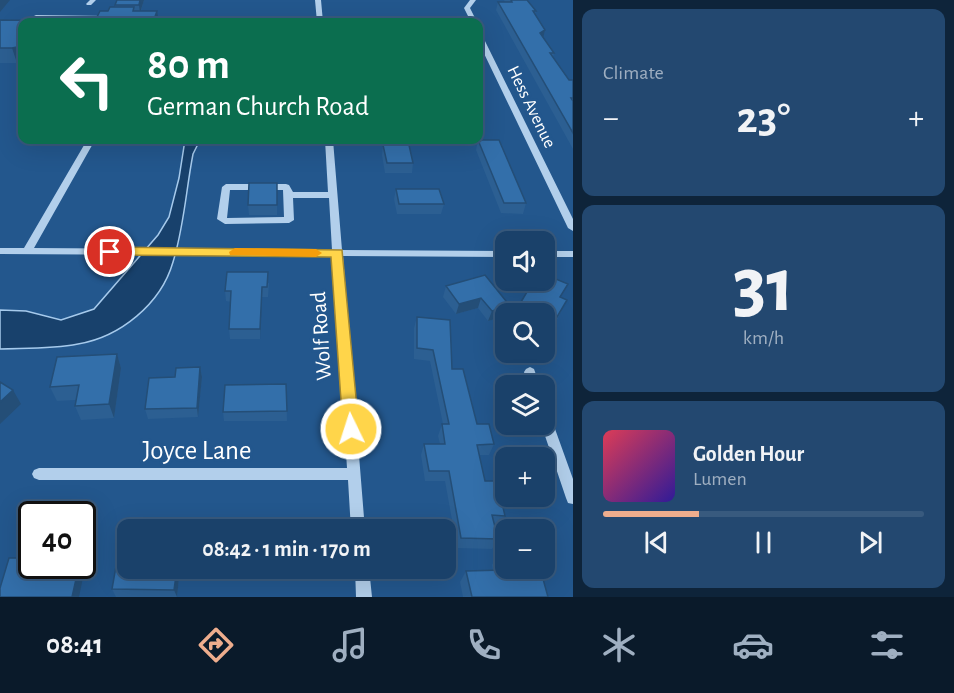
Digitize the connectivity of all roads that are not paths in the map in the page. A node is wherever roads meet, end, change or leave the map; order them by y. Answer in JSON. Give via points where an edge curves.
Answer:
{"nodes":[{"id":1,"x":318,"y":0,"type":"edge"},
{"id":2,"x":473,"y":0,"type":"edge"},
{"id":3,"x":36,"y":17,"type":"dead end"},
{"id":4,"x":114,"y":18,"type":"edge"},
{"id":5,"x":137,"y":18,"type":"edge"},
{"id":6,"x":181,"y":18,"type":"edge"},
{"id":7,"x":320,"y":18,"type":"edge"},
{"id":8,"x":472,"y":18,"type":"edge"},
{"id":9,"x":483,"y":43,"type":"edge"},
{"id":10,"x":88,"y":144,"type":"edge"},
{"id":11,"x":329,"y":144,"type":"edge"},
{"id":12,"x":289,"y":193,"type":"junction"},
{"id":13,"x":333,"y":195,"type":"junction"},
{"id":14,"x":573,"y":228,"type":"edge"},
{"id":15,"x":0,"y":251,"type":"edge"},
{"id":16,"x":27,"y":251,"type":"junction"},
{"id":17,"x":338,"y":253,"type":"junction"},
{"id":18,"x":495,"y":254,"type":"edge"},
{"id":19,"x":555,"y":254,"type":"edge"},
{"id":20,"x":573,"y":254,"type":"edge"},
{"id":21,"x":530,"y":372,"type":"dead end"},
{"id":22,"x":531,"y":375,"type":"edge"},
{"id":23,"x":551,"y":435,"type":"edge"},
{"id":24,"x":39,"y":474,"type":"dead end"},
{"id":25,"x":354,"y":474,"type":"junction"},
{"id":26,"x":573,"y":498,"type":"edge"},
{"id":27,"x":357,"y":519,"type":"edge"},
{"id":28,"x":363,"y":579,"type":"edge"},
{"id":29,"x":364,"y":597,"type":"edge"}],
"edges":[{"from":1,"to":7,"type":"street"},
{"from":2,"to":8,"type":"street","via":[[467,8]]},
{"from":3,"to":4,"type":"street"},
{"from":5,"to":6,"type":"street"},
{"from":9,"to":14,"type":"street","name":"Hess Avenue"},
{"from":10,"to":16,"type":"street"},
{"from":11,"to":13,"type":"street","name":"Wolf Road"},
{"from":12,"to":12,"type":"street","via":[[289,220],[285,222],[222,219],[226,187],[286,187]]},
{"from":12,"to":13,"type":"street"},
{"from":13,"to":17,"type":"street","name":"Wolf Road"},
{"from":15,"to":16,"type":"street"},
{"from":16,"to":17,"type":"street"},
{"from":17,"to":18,"type":"street"},
{"from":17,"to":25,"type":"street","name":"Wolf Road"},
{"from":19,"to":20,"type":"street"},
{"from":21,"to":22,"type":"street"},
{"from":23,"to":26,"type":"street"},
{"from":24,"to":25,"type":"street","name":"Joyce Lane"},
{"from":25,"to":27,"type":"street","name":"Wolf Road"},
{"from":28,"to":29,"type":"street"}]}
